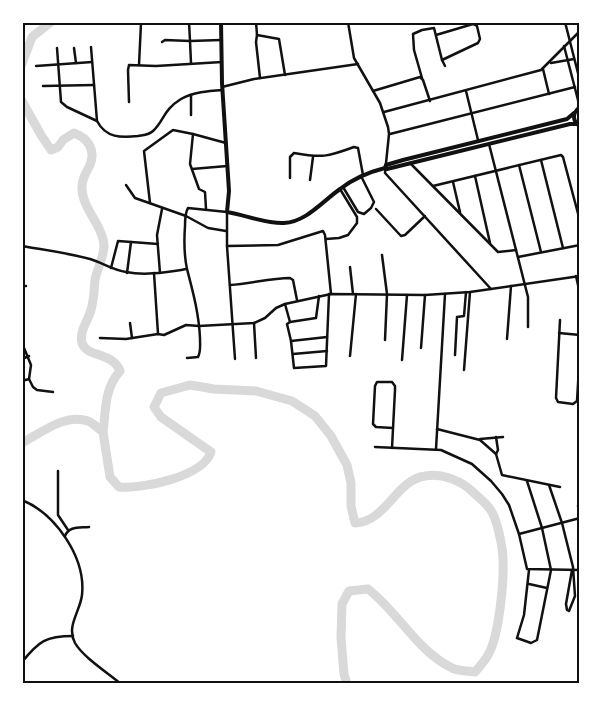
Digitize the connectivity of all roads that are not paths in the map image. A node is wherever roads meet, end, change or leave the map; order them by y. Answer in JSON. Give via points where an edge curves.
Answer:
{"nodes":[{"id":1,"x":22,"y":22,"type":"edge"},
{"id":2,"x":27,"y":22,"type":"edge"},
{"id":3,"x":172,"y":22,"type":"edge"},
{"id":4,"x":188,"y":22,"type":"edge"},
{"id":5,"x":221,"y":22,"type":"edge"},
{"id":6,"x":256,"y":22,"type":"edge"},
{"id":7,"x":348,"y":22,"type":"edge"},
{"id":8,"x":566,"y":22,"type":"edge"},
{"id":9,"x":580,"y":31,"type":"edge"},
{"id":10,"x":257,"y":35,"type":"junction"},
{"id":11,"x":436,"y":35,"type":"junction"},
{"id":12,"x":222,"y":40,"type":"junction"},
{"id":13,"x":570,"y":40,"type":"junction"},
{"id":14,"x":190,"y":41,"type":"junction"},
{"id":15,"x":162,"y":42,"type":"dead end"},
{"id":16,"x":564,"y":46,"type":"junction"},
{"id":17,"x":91,"y":47,"type":"dead end"},
{"id":18,"x":56,"y":48,"type":"dead end"},
{"id":19,"x":74,"y":48,"type":"dead end"},
{"id":20,"x":574,"y":59,"type":"junction"},
{"id":21,"x":442,"y":60,"type":"junction"},
{"id":22,"x":568,"y":60,"type":"junction"},
{"id":23,"x":92,"y":62,"type":"junction"},
{"id":24,"x":222,"y":62,"type":"junction"},
{"id":25,"x":76,"y":63,"type":"junction"},
{"id":26,"x":191,"y":63,"type":"junction"},
{"id":27,"x":549,"y":63,"type":"junction"},
{"id":28,"x":358,"y":64,"type":"junction"},
{"id":29,"x":58,"y":65,"type":"junction"},
{"id":30,"x":139,"y":65,"type":"junction"},
{"id":31,"x":36,"y":66,"type":"dead end"},
{"id":32,"x":445,"y":66,"type":"dead end"},
{"id":33,"x":543,"y":69,"type":"junction"},
{"id":34,"x":285,"y":75,"type":"junction"},
{"id":35,"x":260,"y":78,"type":"junction"},
{"id":36,"x":422,"y":78,"type":"junction"},
{"id":37,"x":580,"y":81,"type":"edge"},
{"id":38,"x":94,"y":85,"type":"junction"},
{"id":39,"x":43,"y":86,"type":"dead end"},
{"id":40,"x":58,"y":86,"type":"junction"},
{"id":41,"x":575,"y":87,"type":"junction"},
{"id":42,"x":223,"y":88,"type":"junction"},
{"id":43,"x":373,"y":91,"type":"junction"},
{"id":44,"x":466,"y":91,"type":"junction"},
{"id":45,"x":549,"y":94,"type":"junction"},
{"id":46,"x":190,"y":95,"type":"junction"},
{"id":47,"x":430,"y":101,"type":"junction"},
{"id":48,"x":129,"y":102,"type":"dead end"},
{"id":49,"x":579,"y":107,"type":"edge"},
{"id":50,"x":384,"y":112,"type":"junction"},
{"id":51,"x":574,"y":113,"type":"junction"},
{"id":52,"x":471,"y":114,"type":"junction"},
{"id":53,"x":191,"y":115,"type":"dead end"},
{"id":54,"x":98,"y":121,"type":"junction"},
{"id":55,"x":578,"y":125,"type":"edge"},
{"id":56,"x":193,"y":134,"type":"junction"},
{"id":57,"x":389,"y":134,"type":"junction"},
{"id":58,"x":487,"y":138,"type":"junction"},
{"id":59,"x":478,"y":140,"type":"junction"},
{"id":60,"x":226,"y":143,"type":"junction"},
{"id":61,"x":489,"y":144,"type":"junction"},
{"id":62,"x":421,"y":155,"type":"junction"},
{"id":63,"x":313,"y":157,"type":"junction"},
{"id":64,"x":541,"y":159,"type":"junction"},
{"id":65,"x":423,"y":160,"type":"junction"},
{"id":66,"x":411,"y":164,"type":"junction"},
{"id":67,"x":519,"y":165,"type":"junction"},
{"id":68,"x":227,"y":166,"type":"junction"},
{"id":69,"x":385,"y":168,"type":"junction"},
{"id":70,"x":192,"y":169,"type":"junction"},
{"id":71,"x":497,"y":170,"type":"junction"},
{"id":72,"x":362,"y":176,"type":"junction"},
{"id":73,"x":475,"y":176,"type":"junction"},
{"id":74,"x":290,"y":178,"type":"dead end"},
{"id":75,"x":310,"y":180,"type":"dead end"},
{"id":76,"x":453,"y":182,"type":"junction"},
{"id":77,"x":126,"y":185,"type":"dead end"},
{"id":78,"x":433,"y":186,"type":"junction"},
{"id":79,"x":342,"y":188,"type":"junction"},
{"id":80,"x":150,"y":204,"type":"junction"},
{"id":81,"x":162,"y":209,"type":"junction"},
{"id":82,"x":206,"y":209,"type":"junction"},
{"id":83,"x":376,"y":209,"type":"dead end"},
{"id":84,"x":227,"y":212,"type":"junction"},
{"id":85,"x":461,"y":213,"type":"junction"},
{"id":86,"x":186,"y":216,"type":"junction"},
{"id":87,"x":425,"y":216,"type":"junction"},
{"id":88,"x":580,"y":221,"type":"edge"},
{"id":89,"x":226,"y":231,"type":"junction"},
{"id":90,"x":326,"y":238,"type":"junction"},
{"id":91,"x":131,"y":242,"type":"junction"},
{"id":92,"x":158,"y":244,"type":"junction"},
{"id":93,"x":491,"y":244,"type":"junction"},
{"id":94,"x":580,"y":245,"type":"edge"},
{"id":95,"x":22,"y":246,"type":"edge"},
{"id":96,"x":227,"y":246,"type":"junction"},
{"id":97,"x":563,"y":248,"type":"junction"},
{"id":98,"x":516,"y":250,"type":"junction"},
{"id":99,"x":541,"y":252,"type":"junction"},
{"id":100,"x":382,"y":255,"type":"dead end"},
{"id":101,"x":518,"y":257,"type":"junction"},
{"id":102,"x":350,"y":267,"type":"dead end"},
{"id":103,"x":111,"y":268,"type":"junction"},
{"id":104,"x":187,"y":269,"type":"junction"},
{"id":105,"x":128,"y":273,"type":"junction"},
{"id":106,"x":154,"y":273,"type":"junction"},
{"id":107,"x":160,"y":273,"type":"junction"},
{"id":108,"x":578,"y":276,"type":"edge"},
{"id":109,"x":526,"y":283,"type":"junction"},
{"id":110,"x":230,"y":285,"type":"junction"},
{"id":111,"x":511,"y":286,"type":"junction"},
{"id":112,"x":491,"y":289,"type":"junction"},
{"id":113,"x":466,"y":292,"type":"junction"},
{"id":114,"x":470,"y":292,"type":"junction"},
{"id":115,"x":330,"y":294,"type":"junction"},
{"id":116,"x":355,"y":294,"type":"junction"},
{"id":117,"x":387,"y":294,"type":"junction"},
{"id":118,"x":445,"y":294,"type":"junction"},
{"id":119,"x":580,"y":294,"type":"edge"},
{"id":120,"x":407,"y":295,"type":"junction"},
{"id":121,"x":425,"y":295,"type":"junction"},
{"id":122,"x":318,"y":296,"type":"junction"},
{"id":123,"x":297,"y":300,"type":"junction"},
{"id":124,"x":285,"y":304,"type":"junction"},
{"id":125,"x":560,"y":320,"type":"dead end"},
{"id":126,"x":290,"y":322,"type":"junction"},
{"id":127,"x":130,"y":323,"type":"dead end"},
{"id":128,"x":254,"y":323,"type":"junction"},
{"id":129,"x":232,"y":324,"type":"junction"},
{"id":130,"x":199,"y":326,"type":"junction"},
{"id":131,"x":528,"y":327,"type":"dead end"},
{"id":132,"x":559,"y":333,"type":"junction"},
{"id":133,"x":158,"y":334,"type":"junction"},
{"id":134,"x":580,"y":335,"type":"edge"},
{"id":135,"x":327,"y":337,"type":"junction"},
{"id":136,"x":100,"y":338,"type":"dead end"},
{"id":137,"x":132,"y":338,"type":"junction"},
{"id":138,"x":507,"y":339,"type":"dead end"},
{"id":139,"x":385,"y":340,"type":"dead end"},
{"id":140,"x":291,"y":341,"type":"junction"},
{"id":141,"x":22,"y":343,"type":"edge"},
{"id":142,"x":422,"y":348,"type":"dead end"},
{"id":143,"x":580,"y":350,"type":"edge"},
{"id":144,"x":327,"y":351,"type":"junction"},
{"id":145,"x":293,"y":355,"type":"junction"},
{"id":146,"x":455,"y":355,"type":"dead end"},
{"id":147,"x":29,"y":356,"type":"junction"},
{"id":148,"x":350,"y":356,"type":"dead end"},
{"id":149,"x":22,"y":358,"type":"edge"},
{"id":150,"x":187,"y":358,"type":"dead end"},
{"id":151,"x":256,"y":358,"type":"dead end"},
{"id":152,"x":235,"y":359,"type":"dead end"},
{"id":153,"x":402,"y":360,"type":"dead end"},
{"id":154,"x":464,"y":370,"type":"dead end"},
{"id":155,"x":29,"y":379,"type":"junction"},
{"id":156,"x":22,"y":381,"type":"edge"},
{"id":157,"x":53,"y":392,"type":"dead end"},
{"id":158,"x":393,"y":428,"type":"junction"},
{"id":159,"x":437,"y":429,"type":"junction"},
{"id":160,"x":496,"y":437,"type":"junction"},
{"id":161,"x":502,"y":437,"type":"dead end"},
{"id":162,"x":478,"y":439,"type":"junction"},
{"id":163,"x":375,"y":447,"type":"dead end"},
{"id":164,"x":392,"y":448,"type":"junction"},
{"id":165,"x":436,"y":450,"type":"junction"},
{"id":166,"x":496,"y":454,"type":"junction"},
{"id":167,"x":58,"y":471,"type":"dead end"},
{"id":168,"x":527,"y":481,"type":"junction"},
{"id":169,"x":549,"y":485,"type":"junction"},
{"id":170,"x":560,"y":487,"type":"dead end"},
{"id":171,"x":22,"y":500,"type":"edge"},
{"id":172,"x":578,"y":506,"type":"dead end"},
{"id":173,"x":580,"y":512,"type":"edge"},
{"id":174,"x":580,"y":518,"type":"edge"},
{"id":175,"x":562,"y":523,"type":"junction"},
{"id":176,"x":89,"y":527,"type":"dead end"},
{"id":177,"x":542,"y":528,"type":"junction"},
{"id":178,"x":68,"y":530,"type":"junction"},
{"id":179,"x":519,"y":534,"type":"junction"},
{"id":180,"x":64,"y":536,"type":"junction"},
{"id":181,"x":529,"y":570,"type":"junction"},
{"id":182,"x":551,"y":570,"type":"junction"},
{"id":183,"x":572,"y":570,"type":"junction"},
{"id":184,"x":580,"y":570,"type":"edge"},
{"id":185,"x":529,"y":584,"type":"junction"},
{"id":186,"x":547,"y":588,"type":"junction"},
{"id":187,"x":73,"y":636,"type":"junction"},
{"id":188,"x":22,"y":662,"type":"edge"},
{"id":189,"x":121,"y":684,"type":"edge"}],
"edges":[{"from":1,"to":2,"type":"street"},
{"from":3,"to":30,"type":"street","via":[[141,23]]},
{"from":4,"to":14,"type":"street"},
{"from":5,"to":12,"type":"main road"},
{"from":6,"to":10,"type":"street"},
{"from":7,"to":28,"type":"street","via":[[354,58]]},
{"from":8,"to":13,"type":"street"},
{"from":9,"to":13,"type":"street"},
{"from":10,"to":34,"type":"street","via":[[279,38]]},
{"from":10,"to":35,"type":"street"},
{"from":11,"to":21,"type":"street"},
{"from":11,"to":21,"type":"street","via":[[472,24],[476,26],[480,39],[478,43]]},
{"from":11,"to":36,"type":"street","via":[[434,28],[413,34]]},
{"from":12,"to":14,"type":"street"},
{"from":12,"to":24,"type":"main road"},
{"from":13,"to":16,"type":"street"},
{"from":13,"to":20,"type":"street"},
{"from":14,"to":15,"type":"street"},
{"from":14,"to":26,"type":"street"},
{"from":16,"to":22,"type":"street"},
{"from":16,"to":27,"type":"street"},
{"from":17,"to":23,"type":"street"},
{"from":18,"to":29,"type":"street"},
{"from":19,"to":25,"type":"street"},
{"from":20,"to":22,"type":"street"},
{"from":20,"to":37,"type":"street"},
{"from":21,"to":32,"type":"street"},
{"from":22,"to":27,"type":"street"},
{"from":22,"to":41,"type":"street"},
{"from":23,"to":25,"type":"street"},
{"from":23,"to":38,"type":"street"},
{"from":24,"to":26,"type":"street"},
{"from":24,"to":42,"type":"main road"},
{"from":25,"to":29,"type":"street"},
{"from":26,"to":30,"type":"street"},
{"from":27,"to":33,"type":"street"},
{"from":28,"to":34,"type":"street"},
{"from":28,"to":43,"type":"street"},
{"from":29,"to":31,"type":"street"},
{"from":29,"to":40,"type":"street"},
{"from":30,"to":48,"type":"street","via":[[128,66]]},
{"from":33,"to":44,"type":"street"},
{"from":33,"to":45,"type":"street"},
{"from":34,"to":35,"type":"street"},
{"from":35,"to":42,"type":"street"},
{"from":36,"to":43,"type":"street"},
{"from":36,"to":47,"type":"street"},
{"from":38,"to":40,"type":"street"},
{"from":38,"to":54,"type":"street"},
{"from":39,"to":40,"type":"street"},
{"from":40,"to":54,"type":"street","via":[[62,104]]},
{"from":41,"to":45,"type":"street"},
{"from":41,"to":49,"type":"street"},
{"from":42,"to":46,"type":"street"},
{"from":42,"to":60,"type":"main road"},
{"from":43,"to":50,"type":"street"},
{"from":44,"to":47,"type":"street"},
{"from":44,"to":52,"type":"street"},
{"from":45,"to":52,"type":"street"},
{"from":46,"to":53,"type":"street"},
{"from":46,"to":54,"type":"street","via":[[167,110],[154,130],[147,134],[118,138],[103,129]]},
{"from":47,"to":50,"type":"street"},
{"from":49,"to":51,"type":"main road"},
{"from":50,"to":57,"type":"street"},
{"from":51,"to":55,"type":"main road","via":[[574,121]]},
{"from":51,"to":58,"type":"main road","via":[[567,119]]},
{"from":52,"to":57,"type":"street"},
{"from":52,"to":59,"type":"street"},
{"from":55,"to":61,"type":"main road","via":[[570,124]]},
{"from":56,"to":60,"type":"street"},
{"from":56,"to":70,"type":"street"},
{"from":56,"to":80,"type":"street","via":[[173,130],[144,151]]},
{"from":57,"to":69,"type":"street"},
{"from":58,"to":59,"type":"main road"},
{"from":58,"to":61,"type":"street"},
{"from":59,"to":62,"type":"main road"},
{"from":60,"to":68,"type":"main road"},
{"from":61,"to":65,"type":"main road"},
{"from":61,"to":71,"type":"street"},
{"from":62,"to":65,"type":"main road"},
{"from":62,"to":69,"type":"main road"},
{"from":63,"to":72,"type":"street","via":[[357,147]]},
{"from":63,"to":74,"type":"street","via":[[291,155]]},
{"from":63,"to":75,"type":"street"},
{"from":64,"to":67,"type":"street"},
{"from":64,"to":88,"type":"street","via":[[563,156]]},
{"from":64,"to":97,"type":"street"},
{"from":65,"to":66,"type":"main road"},
{"from":66,"to":69,"type":"main road"},
{"from":66,"to":78,"type":"street"},
{"from":67,"to":71,"type":"street"},
{"from":67,"to":99,"type":"street"},
{"from":68,"to":70,"type":"street"},
{"from":68,"to":84,"type":"main road"},
{"from":69,"to":72,"type":"main road"},
{"from":69,"to":87,"type":"street","via":[[385,173]]},
{"from":70,"to":82,"type":"street","via":[[199,189],[205,192]]},
{"from":71,"to":73,"type":"street"},
{"from":71,"to":98,"type":"street"},
{"from":72,"to":79,"type":"main road"},
{"from":72,"to":79,"type":"street","via":[[374,202],[364,214],[358,212]]},
{"from":73,"to":76,"type":"street"},
{"from":73,"to":93,"type":"street"},
{"from":76,"to":78,"type":"street"},
{"from":76,"to":85,"type":"street"},
{"from":77,"to":80,"type":"street","via":[[132,196]]},
{"from":78,"to":85,"type":"street"},
{"from":79,"to":84,"type":"main road","via":[[304,216],[287,223]]},
{"from":79,"to":90,"type":"street","via":[[357,223],[348,235]]},
{"from":80,"to":81,"type":"street"},
{"from":81,"to":86,"type":"street"},
{"from":81,"to":92,"type":"street"},
{"from":82,"to":84,"type":"street"},
{"from":82,"to":86,"type":"street","via":[[187,208]]},
{"from":83,"to":87,"type":"street","via":[[401,236]]},
{"from":84,"to":89,"type":"street"},
{"from":85,"to":93,"type":"street"},
{"from":86,"to":89,"type":"street","via":[[208,228]]},
{"from":86,"to":104,"type":"street","via":[[184,244]]},
{"from":87,"to":112,"type":"street"},
{"from":89,"to":96,"type":"street"},
{"from":90,"to":96,"type":"street","via":[[324,232],[317,232],[287,243]]},
{"from":90,"to":115,"type":"street"},
{"from":91,"to":92,"type":"street"},
{"from":91,"to":103,"type":"street","via":[[118,242]]},
{"from":91,"to":105,"type":"street"},
{"from":92,"to":107,"type":"street"},
{"from":93,"to":98,"type":"street","via":[[499,252]]},
{"from":94,"to":97,"type":"street"},
{"from":95,"to":103,"type":"street","via":[[60,252]]},
{"from":96,"to":110,"type":"street"},
{"from":97,"to":99,"type":"street"},
{"from":98,"to":101,"type":"street"},
{"from":99,"to":101,"type":"street"},
{"from":100,"to":117,"type":"street"},
{"from":101,"to":109,"type":"street"},
{"from":102,"to":116,"type":"street"},
{"from":103,"to":105,"type":"street"},
{"from":104,"to":107,"type":"street"},
{"from":104,"to":130,"type":"street"},
{"from":105,"to":106,"type":"street"},
{"from":106,"to":107,"type":"street"},
{"from":106,"to":133,"type":"street"},
{"from":108,"to":109,"type":"street"},
{"from":108,"to":119,"type":"street"},
{"from":109,"to":111,"type":"street"},
{"from":109,"to":131,"type":"street"},
{"from":110,"to":123,"type":"street","via":[[290,278]]},
{"from":110,"to":129,"type":"street"},
{"from":111,"to":112,"type":"street"},
{"from":111,"to":138,"type":"street"},
{"from":112,"to":114,"type":"street"},
{"from":113,"to":114,"type":"street"},
{"from":113,"to":118,"type":"street"},
{"from":113,"to":146,"type":"street","via":[[464,316],[457,317]]},
{"from":114,"to":154,"type":"street"},
{"from":115,"to":116,"type":"street"},
{"from":115,"to":122,"type":"street"},
{"from":115,"to":135,"type":"street"},
{"from":116,"to":117,"type":"street"},
{"from":116,"to":148,"type":"street"},
{"from":117,"to":120,"type":"street"},
{"from":117,"to":139,"type":"street"},
{"from":118,"to":121,"type":"street"},
{"from":118,"to":159,"type":"street"},
{"from":120,"to":121,"type":"street"},
{"from":120,"to":153,"type":"street"},
{"from":121,"to":142,"type":"street"},
{"from":122,"to":123,"type":"street"},
{"from":122,"to":126,"type":"street","via":[[316,318]]},
{"from":123,"to":124,"type":"street"},
{"from":124,"to":126,"type":"street"},
{"from":124,"to":128,"type":"street"},
{"from":125,"to":132,"type":"street"},
{"from":126,"to":140,"type":"street","via":[[287,324]]},
{"from":127,"to":137,"type":"street"},
{"from":128,"to":129,"type":"street"},
{"from":128,"to":151,"type":"street"},
{"from":129,"to":130,"type":"street"},
{"from":129,"to":152,"type":"street"},
{"from":130,"to":133,"type":"street","via":[[186,325],[167,334]]},
{"from":130,"to":150,"type":"street","via":[[200,355]]},
{"from":132,"to":134,"type":"street"},
{"from":132,"to":143,"type":"street","via":[[558,402],[577,405]]},
{"from":133,"to":137,"type":"street"},
{"from":135,"to":140,"type":"street"},
{"from":135,"to":144,"type":"street"},
{"from":136,"to":137,"type":"street"},
{"from":140,"to":145,"type":"street"},
{"from":141,"to":147,"type":"street"},
{"from":144,"to":145,"type":"street"},
{"from":144,"to":145,"type":"street","via":[[326,366],[295,369]]},
{"from":147,"to":149,"type":"street"},
{"from":147,"to":155,"type":"street"},
{"from":155,"to":156,"type":"street"},
{"from":155,"to":157,"type":"street","via":[[34,388]]},
{"from":158,"to":158,"type":"street","via":[[394,384],[376,382],[373,424]]},
{"from":158,"to":164,"type":"street"},
{"from":159,"to":162,"type":"street"},
{"from":159,"to":165,"type":"street"},
{"from":160,"to":161,"type":"street"},
{"from":160,"to":162,"type":"street"},
{"from":160,"to":166,"type":"street"},
{"from":162,"to":166,"type":"street"},
{"from":163,"to":164,"type":"street"},
{"from":164,"to":165,"type":"street"},
{"from":165,"to":179,"type":"street","via":[[472,464],[491,481],[509,506]]},
{"from":166,"to":168,"type":"street","via":[[502,475]]},
{"from":167,"to":178,"type":"street","via":[[58,515]]},
{"from":168,"to":169,"type":"street"},
{"from":168,"to":177,"type":"street"},
{"from":169,"to":170,"type":"street"},
{"from":169,"to":175,"type":"street"},
{"from":171,"to":180,"type":"street","via":[[48,516]]},
{"from":172,"to":173,"type":"street"},
{"from":174,"to":175,"type":"street"},
{"from":175,"to":177,"type":"street"},
{"from":175,"to":183,"type":"street"},
{"from":176,"to":178,"type":"street"},
{"from":177,"to":179,"type":"street"},
{"from":177,"to":182,"type":"street"},
{"from":178,"to":180,"type":"street"},
{"from":179,"to":181,"type":"street"},
{"from":180,"to":187,"type":"street","via":[[76,561],[82,587],[72,624]]},
{"from":181,"to":182,"type":"street"},
{"from":181,"to":185,"type":"street"},
{"from":182,"to":183,"type":"street"},
{"from":182,"to":186,"type":"street"},
{"from":183,"to":183,"type":"street","via":[[576,596],[569,611],[566,604]]},
{"from":183,"to":184,"type":"street"},
{"from":185,"to":186,"type":"street"},
{"from":185,"to":186,"type":"street","via":[[517,638],[531,643],[537,640]]},
{"from":187,"to":188,"type":"street","via":[[46,639]]},
{"from":187,"to":189,"type":"street","via":[[79,648]]}]}
